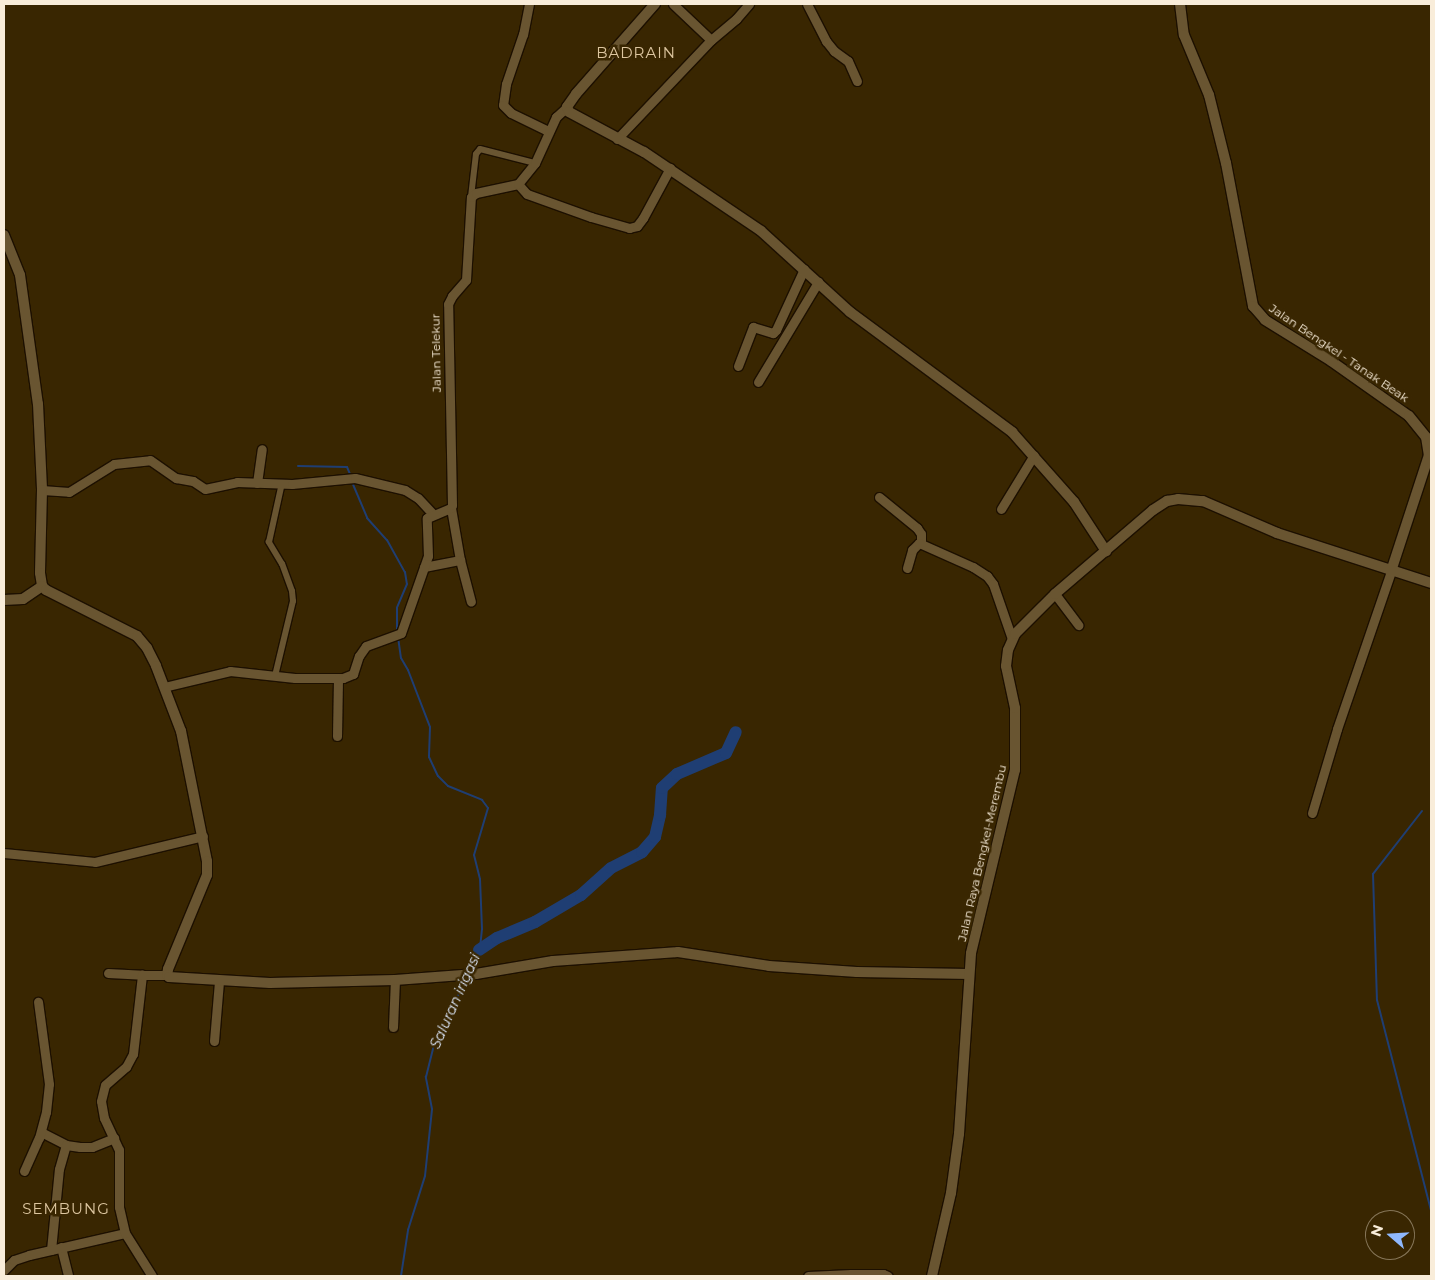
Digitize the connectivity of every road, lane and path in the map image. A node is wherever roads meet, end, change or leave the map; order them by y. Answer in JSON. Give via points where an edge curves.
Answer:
{"nodes":[{"id":1,"x":529,"y":4,"type":"edge"},
{"id":2,"x":655,"y":4,"type":"edge"},
{"id":3,"x":673,"y":4,"type":"edge"},
{"id":4,"x":749,"y":4,"type":"edge"},
{"id":5,"x":807,"y":4,"type":"edge"},
{"id":6,"x":1180,"y":4,"type":"edge"},
{"id":7,"x":711,"y":40,"type":"junction"},
{"id":8,"x":857,"y":81,"type":"dead end"},
{"id":9,"x":567,"y":107,"type":"junction"},
{"id":10,"x":548,"y":131,"type":"junction"},
{"id":11,"x":617,"y":139,"type":"junction"},
{"id":12,"x":535,"y":163,"type":"junction"},
{"id":13,"x":670,"y":168,"type":"junction"},
{"id":14,"x":518,"y":184,"type":"junction"},
{"id":15,"x":471,"y":197,"type":"junction"},
{"id":16,"x":4,"y":235,"type":"edge"},
{"id":17,"x":804,"y":269,"type":"junction"},
{"id":18,"x":818,"y":282,"type":"junction"},
{"id":19,"x":738,"y":366,"type":"dead end"},
{"id":20,"x":758,"y":382,"type":"dead end"},
{"id":21,"x":262,"y":449,"type":"dead end"},
{"id":22,"x":1034,"y":455,"type":"junction"},
{"id":23,"x":257,"y":483,"type":"junction"},
{"id":24,"x":282,"y":483,"type":"junction"},
{"id":25,"x":42,"y":490,"type":"junction"},
{"id":26,"x":879,"y":497,"type":"dead end"},
{"id":27,"x":451,"y":508,"type":"junction"},
{"id":28,"x":1002,"y":509,"type":"dead end"},
{"id":29,"x":433,"y":514,"type":"junction"},
{"id":30,"x":921,"y":543,"type":"junction"},
{"id":31,"x":1106,"y":550,"type":"junction"},
{"id":32,"x":460,"y":560,"type":"junction"},
{"id":33,"x":424,"y":567,"type":"junction"},
{"id":34,"x":907,"y":568,"type":"dead end"},
{"id":35,"x":1391,"y":571,"type":"junction"},
{"id":36,"x":1431,"y":583,"type":"edge"},
{"id":37,"x":42,"y":586,"type":"junction"},
{"id":38,"x":1055,"y":594,"type":"junction"},
{"id":39,"x":4,"y":600,"type":"edge"},
{"id":40,"x":471,"y":602,"type":"dead end"},
{"id":41,"x":1078,"y":625,"type":"dead end"},
{"id":42,"x":1012,"y":639,"type":"junction"},
{"id":43,"x":275,"y":676,"type":"junction"},
{"id":44,"x":338,"y":678,"type":"junction"},
{"id":45,"x":164,"y":687,"type":"junction"},
{"id":46,"x":337,"y":736,"type":"dead end"},
{"id":47,"x":1312,"y":813,"type":"dead end"},
{"id":48,"x":203,"y":836,"type":"junction"},
{"id":49,"x":4,"y":853,"type":"edge"},
{"id":50,"x":108,"y":973,"type":"dead end"},
{"id":51,"x":969,"y":974,"type":"junction"},
{"id":52,"x":142,"y":975,"type":"junction"},
{"id":53,"x":167,"y":975,"type":"junction"},
{"id":54,"x":395,"y":980,"type":"junction"},
{"id":55,"x":219,"y":982,"type":"junction"},
{"id":56,"x":38,"y":1002,"type":"dead end"},
{"id":57,"x":393,"y":1027,"type":"dead end"},
{"id":58,"x":214,"y":1041,"type":"dead end"},
{"id":59,"x":41,"y":1132,"type":"junction"},
{"id":60,"x":114,"y":1138,"type":"junction"},
{"id":61,"x":66,"y":1144,"type":"junction"},
{"id":62,"x":24,"y":1171,"type":"dead end"},
{"id":63,"x":125,"y":1233,"type":"junction"},
{"id":64,"x":61,"y":1247,"type":"junction"},
{"id":65,"x":51,"y":1250,"type":"junction"},
{"id":66,"x":4,"y":1270,"type":"edge"},
{"id":67,"x":68,"y":1276,"type":"edge"},
{"id":68,"x":152,"y":1276,"type":"edge"},
{"id":69,"x":808,"y":1276,"type":"edge"},
{"id":70,"x":888,"y":1276,"type":"edge"},
{"id":71,"x":932,"y":1276,"type":"edge"}],
"edges":[{"from":1,"to":10,"type":"street","via":[[503,105],[511,113]]},
{"from":2,"to":9,"type":"street"},
{"from":3,"to":7,"type":"street"},
{"from":4,"to":7,"type":"street"},
{"from":5,"to":8,"type":"street","via":[[826,40],[848,61]]},
{"from":6,"to":35,"type":"street","name":"Jalan Bengkel - Tanak Beak","via":[[1184,35],[1209,96],[1226,164],[1253,306],[1265,320],[1409,416],[1428,442],[1429,455]]},
{"from":7,"to":11,"type":"street"},
{"from":9,"to":10,"type":"street"},
{"from":9,"to":11,"type":"street","via":[[575,117]]},
{"from":10,"to":12,"type":"street"},
{"from":11,"to":13,"type":"street"},
{"from":12,"to":14,"type":"street"},
{"from":12,"to":15,"type":"street","via":[[480,149],[476,154]]},
{"from":13,"to":14,"type":"street","via":[[640,222],[629,228],[591,218],[527,194]]},
{"from":13,"to":17,"type":"street","via":[[761,231]]},
{"from":14,"to":15,"type":"street","via":[[476,193]]},
{"from":15,"to":27,"type":"street","name":"Jalan Telekur","via":[[466,280],[448,304]]},
{"from":16,"to":25,"type":"street","via":[[15,257],[24,294],[38,404]]},
{"from":17,"to":18,"type":"street"},
{"from":17,"to":19,"type":"street","via":[[774,333],[752,327]]},
{"from":18,"to":20,"type":"street"},
{"from":18,"to":22,"type":"street","via":[[850,312],[1012,432]]},
{"from":21,"to":23,"type":"street"},
{"from":22,"to":28,"type":"street"},
{"from":22,"to":31,"type":"street","via":[[1074,502]]},
{"from":23,"to":24,"type":"street"},
{"from":23,"to":25,"type":"street","via":[[237,482],[205,489],[193,481],[176,478],[147,460],[114,464],[69,492]]},
{"from":24,"to":29,"type":"street","via":[[355,478],[405,490]]},
{"from":24,"to":43,"type":"street","via":[[269,542],[282,564],[293,600]]},
{"from":25,"to":37,"type":"street"},
{"from":26,"to":30,"type":"street","via":[[917,528]]},
{"from":27,"to":29,"type":"street"},
{"from":27,"to":32,"type":"street","name":"Jalan Telekur"},
{"from":29,"to":33,"type":"street","via":[[426,521],[429,547]]},
{"from":30,"to":34,"type":"street","via":[[914,546]]},
{"from":30,"to":42,"type":"street","via":[[987,576],[993,584]]},
{"from":31,"to":35,"type":"street","name":"Jalan Raya Bengkel-Merembu","via":[[1163,504],[1187,498]]},
{"from":31,"to":38,"type":"street","name":"Jalan Raya Bengkel-Merembu"},
{"from":32,"to":33,"type":"street"},
{"from":32,"to":40,"type":"street","name":"Jalan Telekur"},
{"from":33,"to":44,"type":"street","via":[[401,633],[366,646],[353,674]]},
{"from":35,"to":36,"type":"street","name":"Jalan Raya Bengkel-Merembu"},
{"from":35,"to":47,"type":"street"},
{"from":37,"to":39,"type":"street","via":[[23,599]]},
{"from":37,"to":45,"type":"street","via":[[137,636],[147,648]]},
{"from":38,"to":41,"type":"street"},
{"from":38,"to":42,"type":"street","name":"Jalan Raya Bengkel-Merembu"},
{"from":42,"to":51,"type":"street","name":"Jalan Raya Bengkel-Merembu","via":[[1006,666],[1014,708],[1015,770],[971,953]]},
{"from":43,"to":44,"type":"street"},
{"from":43,"to":45,"type":"street","via":[[222,672]]},
{"from":44,"to":46,"type":"street"},
{"from":45,"to":48,"type":"street","via":[[181,731]]},
{"from":48,"to":49,"type":"street","via":[[95,862]]},
{"from":48,"to":53,"type":"street","via":[[207,875]]},
{"from":50,"to":52,"type":"street"},
{"from":51,"to":54,"type":"street","via":[[769,966],[678,952],[553,961],[476,974]]},
{"from":51,"to":71,"type":"street","name":"Jalan Raya Bengkel-Merembu","via":[[959,1134],[951,1193]]},
{"from":52,"to":53,"type":"street"},
{"from":52,"to":60,"type":"street","via":[[134,1054],[126,1067],[105,1085],[101,1095],[102,1113]]},
{"from":53,"to":55,"type":"street"},
{"from":54,"to":55,"type":"street"},
{"from":54,"to":57,"type":"street"},
{"from":55,"to":58,"type":"street"},
{"from":56,"to":59,"type":"street","via":[[49,1084]]},
{"from":59,"to":61,"type":"street"},
{"from":59,"to":62,"type":"street"},
{"from":60,"to":61,"type":"street","via":[[92,1147]]},
{"from":60,"to":63,"type":"street","via":[[119,1150],[119,1207]]},
{"from":61,"to":65,"type":"street","via":[[59,1169]]},
{"from":63,"to":64,"type":"street"},
{"from":63,"to":68,"type":"street"},
{"from":64,"to":65,"type":"street"},
{"from":64,"to":67,"type":"street"},
{"from":65,"to":66,"type":"street","via":[[14,1260]]},
{"from":69,"to":70,"type":"street"}]}
